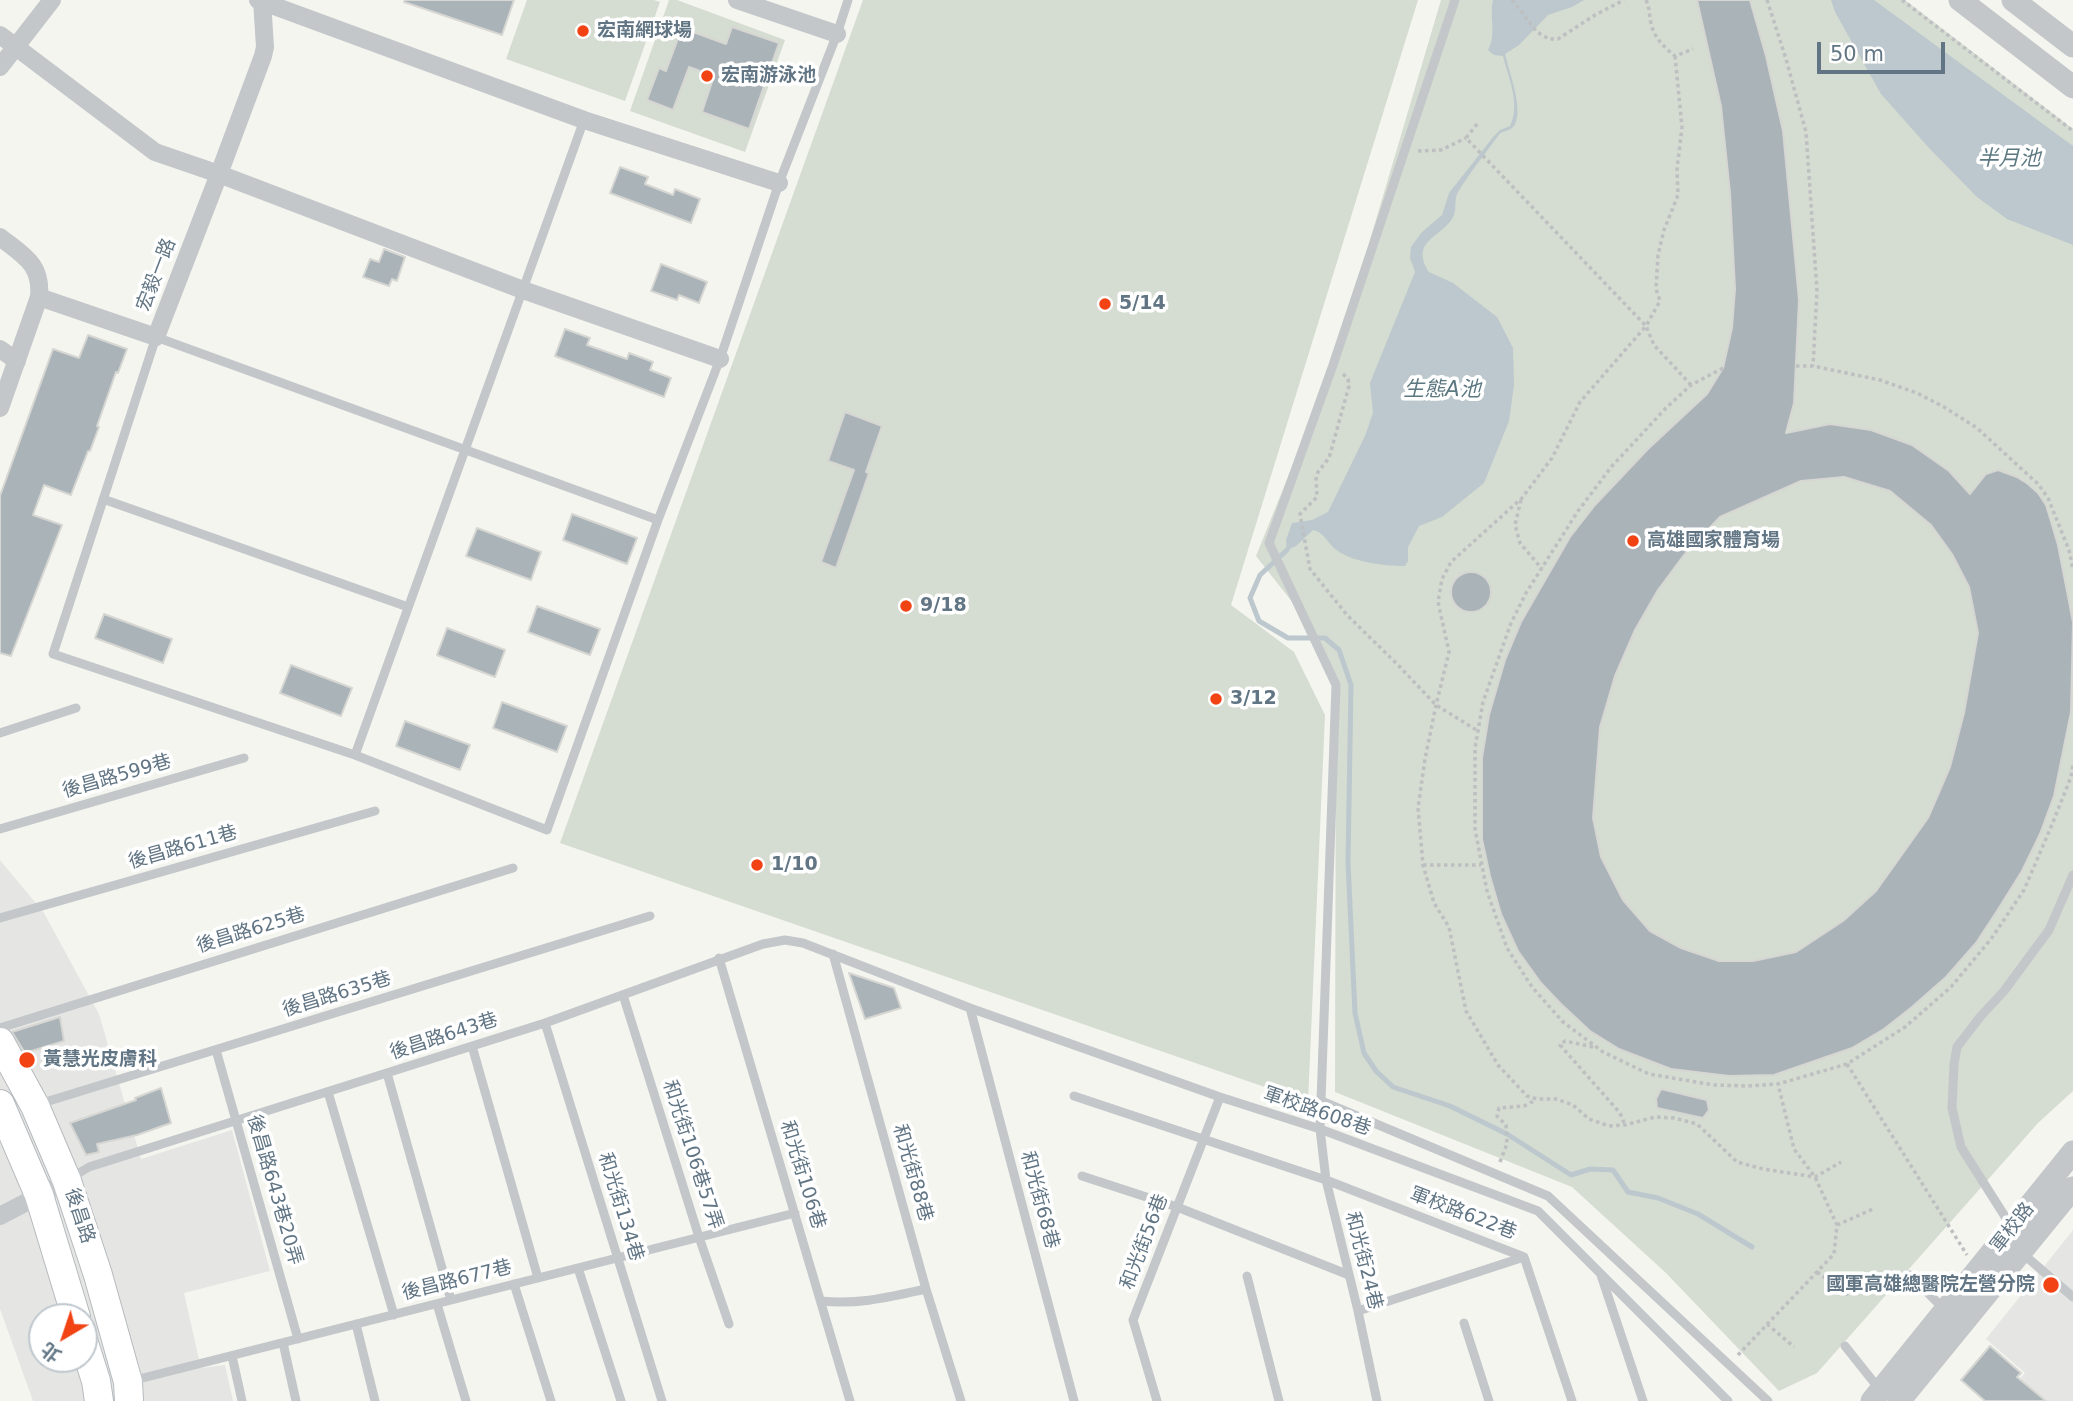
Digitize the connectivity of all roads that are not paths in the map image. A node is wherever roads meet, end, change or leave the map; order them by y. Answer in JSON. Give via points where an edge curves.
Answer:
{"nodes":[{"id":1,"x":52,"y":0,"type":"edge"},
{"id":2,"x":737,"y":0,"type":"edge"},
{"id":3,"x":848,"y":0,"type":"edge"},
{"id":4,"x":1455,"y":0,"type":"edge"},
{"id":5,"x":1960,"y":0,"type":"edge"},
{"id":6,"x":2013,"y":0,"type":"edge"},
{"id":7,"x":261,"y":1,"type":"edge"},
{"id":8,"x":837,"y":34,"type":"junction"},
{"id":9,"x":0,"y":35,"type":"edge"},
{"id":10,"x":2073,"y":46,"type":"edge"},
{"id":11,"x":16,"y":47,"type":"junction"},
{"id":12,"x":0,"y":67,"type":"edge"},
{"id":13,"x":2073,"y":87,"type":"edge"},
{"id":14,"x":584,"y":120,"type":"junction"},
{"id":15,"x":219,"y":174,"type":"junction"},
{"id":16,"x":779,"y":183,"type":"junction"},
{"id":17,"x":0,"y":237,"type":"edge"},
{"id":18,"x":523,"y":290,"type":"junction"},
{"id":19,"x":39,"y":297,"type":"junction"},
{"id":20,"x":156,"y":337,"type":"junction"},
{"id":21,"x":0,"y":349,"type":"edge"},
{"id":22,"x":720,"y":359,"type":"junction"},
{"id":23,"x":17,"y":361,"type":"junction"},
{"id":24,"x":0,"y":408,"type":"edge"},
{"id":25,"x":465,"y":449,"type":"junction"},
{"id":26,"x":103,"y":499,"type":"junction"},
{"id":27,"x":659,"y":520,"type":"junction"},
{"id":28,"x":408,"y":607,"type":"junction"},
{"id":29,"x":76,"y":708,"type":"dead end"},
{"id":30,"x":0,"y":733,"type":"edge"},
{"id":31,"x":355,"y":755,"type":"junction"},
{"id":32,"x":244,"y":758,"type":"dead end"},
{"id":33,"x":375,"y":811,"type":"dead end"},
{"id":34,"x":0,"y":829,"type":"edge"},
{"id":35,"x":513,"y":868,"type":"dead end"},
{"id":36,"x":2073,"y":875,"type":"edge"},
{"id":37,"x":650,"y":916,"type":"dead end"},
{"id":38,"x":0,"y":918,"type":"edge"},
{"id":39,"x":833,"y":954,"type":"junction"},
{"id":40,"x":719,"y":958,"type":"junction"},
{"id":41,"x":623,"y":995,"type":"junction"},
{"id":42,"x":970,"y":1008,"type":"junction"},
{"id":43,"x":545,"y":1023,"type":"junction"},
{"id":44,"x":0,"y":1028,"type":"edge"},
{"id":45,"x":0,"y":1042,"type":"edge"},
{"id":46,"x":471,"y":1046,"type":"junction"},
{"id":47,"x":216,"y":1050,"type":"junction"},
{"id":48,"x":387,"y":1073,"type":"junction"},
{"id":49,"x":328,"y":1092,"type":"junction"},
{"id":50,"x":1074,"y":1096,"type":"dead end"},
{"id":51,"x":1220,"y":1097,"type":"junction"},
{"id":52,"x":1319,"y":1100,"type":"junction"},
{"id":53,"x":0,"y":1104,"type":"edge"},
{"id":54,"x":34,"y":1106,"type":"junction"},
{"id":55,"x":236,"y":1121,"type":"junction"},
{"id":56,"x":1320,"y":1129,"type":"junction"},
{"id":57,"x":1204,"y":1139,"type":"junction"},
{"id":58,"x":2073,"y":1152,"type":"edge"},
{"id":59,"x":1082,"y":1176,"type":"dead end"},
{"id":60,"x":67,"y":1181,"type":"junction"},
{"id":61,"x":1325,"y":1181,"type":"junction"},
{"id":62,"x":2073,"y":1188,"type":"edge"},
{"id":63,"x":39,"y":1195,"type":"junction"},
{"id":64,"x":1177,"y":1207,"type":"junction"},
{"id":65,"x":794,"y":1213,"type":"junction"},
{"id":66,"x":0,"y":1216,"type":"edge"},
{"id":67,"x":699,"y":1237,"type":"junction"},
{"id":68,"x":2021,"y":1241,"type":"junction"},
{"id":69,"x":1524,"y":1256,"type":"junction"},
{"id":70,"x":618,"y":1258,"type":"junction"},
{"id":71,"x":578,"y":1268,"type":"junction"},
{"id":72,"x":1601,"y":1273,"type":"junction"},
{"id":73,"x":1349,"y":1275,"type":"junction"},
{"id":74,"x":1910,"y":1275,"type":"dead end"},
{"id":75,"x":1247,"y":1276,"type":"dead end"},
{"id":76,"x":538,"y":1278,"type":"junction"},
{"id":77,"x":514,"y":1284,"type":"junction"},
{"id":78,"x":926,"y":1289,"type":"junction"},
{"id":79,"x":2073,"y":1297,"type":"edge"},
{"id":80,"x":451,"y":1300,"type":"junction"},
{"id":81,"x":821,"y":1301,"type":"junction"},
{"id":82,"x":72,"y":1303,"type":"edge"},
{"id":83,"x":437,"y":1304,"type":"junction"},
{"id":84,"x":1358,"y":1311,"type":"junction"},
{"id":85,"x":394,"y":1315,"type":"junction"},
{"id":86,"x":1954,"y":1319,"type":"junction"},
{"id":87,"x":1464,"y":1323,"type":"dead end"},
{"id":88,"x":356,"y":1324,"type":"junction"},
{"id":89,"x":729,"y":1324,"type":"dead end"},
{"id":90,"x":298,"y":1339,"type":"junction"},
{"id":91,"x":283,"y":1343,"type":"junction"},
{"id":92,"x":1845,"y":1346,"type":"dead end"},
{"id":93,"x":232,"y":1356,"type":"junction"},
{"id":94,"x":93,"y":1373,"type":"edge"},
{"id":95,"x":128,"y":1392,"type":"edge"},
{"id":96,"x":1886,"y":1399,"type":"edge"},
{"id":97,"x":99,"y":1401,"type":"edge"},
{"id":98,"x":242,"y":1401,"type":"edge"},
{"id":99,"x":296,"y":1401,"type":"edge"},
{"id":100,"x":376,"y":1401,"type":"edge"},
{"id":101,"x":466,"y":1401,"type":"edge"},
{"id":102,"x":551,"y":1401,"type":"edge"},
{"id":103,"x":621,"y":1401,"type":"edge"},
{"id":104,"x":662,"y":1401,"type":"edge"},
{"id":105,"x":850,"y":1401,"type":"edge"},
{"id":106,"x":961,"y":1401,"type":"edge"},
{"id":107,"x":1074,"y":1401,"type":"edge"},
{"id":108,"x":1157,"y":1401,"type":"edge"},
{"id":109,"x":1279,"y":1401,"type":"edge"},
{"id":110,"x":1377,"y":1401,"type":"edge"},
{"id":111,"x":1489,"y":1401,"type":"edge"},
{"id":112,"x":1572,"y":1401,"type":"edge"},
{"id":113,"x":1643,"y":1401,"type":"edge"},
{"id":114,"x":1728,"y":1401,"type":"edge"},
{"id":115,"x":1768,"y":1401,"type":"edge"}],
"edges":[{"from":1,"to":11,"type":"street"},
{"from":2,"to":8,"type":"street"},
{"from":3,"to":8,"type":"lane"},
{"from":4,"to":52,"type":"lane","name":"和光街24巷","via":[[1269,542],[1336,685]]},
{"from":5,"to":13,"type":"street"},
{"from":6,"to":10,"type":"street"},
{"from":7,"to":14,"type":"street"},
{"from":7,"to":15,"type":"street","name":"宏毅一路","via":[[263,56]]},
{"from":8,"to":16,"type":"lane"},
{"from":9,"to":11,"type":"street"},
{"from":11,"to":12,"type":"street"},
{"from":11,"to":15,"type":"street","via":[[155,152]]},
{"from":14,"to":16,"type":"street"},
{"from":14,"to":18,"type":"lane"},
{"from":15,"to":18,"type":"street"},
{"from":15,"to":20,"type":"street","name":"宏毅一路"},
{"from":16,"to":22,"type":"lane"},
{"from":17,"to":19,"type":"street","via":[[30,261],[37,272]]},
{"from":18,"to":22,"type":"street"},
{"from":18,"to":25,"type":"lane"},
{"from":19,"to":20,"type":"street","name":"宏毅一路"},
{"from":19,"to":23,"type":"street"},
{"from":20,"to":25,"type":"lane"},
{"from":20,"to":26,"type":"lane"},
{"from":21,"to":23,"type":"street"},
{"from":22,"to":27,"type":"lane"},
{"from":23,"to":24,"type":"street"},
{"from":25,"to":27,"type":"lane"},
{"from":25,"to":28,"type":"lane"},
{"from":26,"to":28,"type":"lane"},
{"from":26,"to":31,"type":"lane","via":[[53,654]]},
{"from":27,"to":31,"type":"lane","via":[[547,830]]},
{"from":28,"to":31,"type":"lane"},
{"from":29,"to":30,"type":"lane"},
{"from":32,"to":34,"type":"lane","name":"後昌路599巷"},
{"from":33,"to":38,"type":"lane","name":"後昌路611巷"},
{"from":35,"to":44,"type":"lane","name":"後昌路625巷"},
{"from":36,"to":68,"type":"lane","via":[[2049,930],[1957,1047],[1954,1064],[1952,1108],[1961,1147]]},
{"from":37,"to":47,"type":"lane","name":"後昌路635巷"},
{"from":39,"to":40,"type":"lane","name":"後昌路643巷","via":[[785,940]]},
{"from":39,"to":42,"type":"lane","name":"軍校路608巷"},
{"from":39,"to":78,"type":"lane","name":"和光街88巷"},
{"from":40,"to":41,"type":"lane","name":"後昌路643巷"},
{"from":40,"to":65,"type":"lane","name":"和光街106巷"},
{"from":41,"to":43,"type":"lane","name":"後昌路643巷"},
{"from":41,"to":67,"type":"lane","name":"和光街106巷57弄"},
{"from":42,"to":51,"type":"lane","name":"軍校路608巷"},
{"from":42,"to":107,"type":"lane","name":"和光街68巷"},
{"from":43,"to":46,"type":"lane","name":"後昌路643巷"},
{"from":43,"to":70,"type":"lane","name":"和光街134巷"},
{"from":45,"to":54,"type":"main road","name":"後昌路"},
{"from":46,"to":48,"type":"lane","name":"後昌路643巷"},
{"from":46,"to":76,"type":"lane"},
{"from":47,"to":54,"type":"lane","name":"後昌路635巷"},
{"from":47,"to":55,"type":"lane","name":"後昌路643巷20弄"},
{"from":48,"to":49,"type":"lane","name":"後昌路643巷"},
{"from":48,"to":80,"type":"lane"},
{"from":49,"to":55,"type":"lane","name":"後昌路643巷"},
{"from":49,"to":85,"type":"lane"},
{"from":50,"to":57,"type":"lane","name":"軍校路622巷"},
{"from":51,"to":56,"type":"lane","name":"軍校路608巷"},
{"from":51,"to":57,"type":"lane","name":"和光街56巷"},
{"from":52,"to":56,"type":"lane","name":"和光街24巷"},
{"from":52,"to":115,"type":"lane","via":[[1548,1196]]},
{"from":53,"to":63,"type":"main road","name":"後昌路"},
{"from":54,"to":60,"type":"main road","name":"後昌路"},
{"from":55,"to":60,"type":"lane","name":"後昌路643巷","via":[[89,1167]]},
{"from":55,"to":90,"type":"lane","name":"後昌路643巷20弄"},
{"from":56,"to":61,"type":"lane","name":"和光街24巷"},
{"from":56,"to":72,"type":"lane","name":"軍校路608巷","via":[[1538,1211]]},
{"from":57,"to":61,"type":"lane","name":"軍校路622巷"},
{"from":57,"to":64,"type":"lane","name":"和光街56巷"},
{"from":58,"to":68,"type":"street","name":"軍校路"},
{"from":59,"to":64,"type":"lane"},
{"from":60,"to":63,"type":"street"},
{"from":60,"to":95,"type":"main road","name":"後昌路","via":[[98,1275]]},
{"from":61,"to":69,"type":"lane","name":"軍校路622巷"},
{"from":61,"to":73,"type":"lane","name":"和光街24巷"},
{"from":62,"to":68,"type":"street","name":"軍校路"},
{"from":63,"to":66,"type":"street"},
{"from":63,"to":82,"type":"main road","name":"後昌路"},
{"from":64,"to":73,"type":"lane"},
{"from":64,"to":108,"type":"lane","name":"和光街56巷","via":[[1133,1320]]},
{"from":65,"to":67,"type":"lane","name":"後昌路677巷"},
{"from":65,"to":81,"type":"lane","name":"和光街106巷"},
{"from":67,"to":70,"type":"lane","name":"後昌路677巷"},
{"from":67,"to":89,"type":"lane","name":"和光街106巷57弄"},
{"from":68,"to":79,"type":"lane"},
{"from":68,"to":86,"type":"street","name":"軍校路"},
{"from":68,"to":86,"type":"street","name":"軍校路","via":[[1978,1272]]},
{"from":69,"to":84,"type":"lane"},
{"from":69,"to":112,"type":"lane","name":"軍校路622巷"},
{"from":70,"to":71,"type":"lane","name":"後昌路677巷"},
{"from":70,"to":104,"type":"lane","name":"和光街134巷"},
{"from":71,"to":76,"type":"lane","name":"後昌路677巷"},
{"from":71,"to":103,"type":"lane"},
{"from":72,"to":113,"type":"lane"},
{"from":72,"to":114,"type":"lane","name":"軍校路608巷"},
{"from":73,"to":84,"type":"lane","name":"和光街24巷"},
{"from":74,"to":86,"type":"lane"},
{"from":75,"to":109,"type":"lane"},
{"from":76,"to":77,"type":"lane","name":"後昌路677巷"},
{"from":77,"to":80,"type":"lane","name":"後昌路677巷"},
{"from":77,"to":102,"type":"lane"},
{"from":78,"to":81,"type":"lane","via":[[844,1304]]},
{"from":78,"to":106,"type":"lane","name":"和光街88巷"},
{"from":80,"to":83,"type":"lane","name":"後昌路677巷"},
{"from":81,"to":105,"type":"lane","name":"和光街106巷"},
{"from":83,"to":85,"type":"lane","name":"後昌路677巷"},
{"from":83,"to":101,"type":"lane"},
{"from":84,"to":110,"type":"lane","name":"和光街24巷"},
{"from":85,"to":88,"type":"lane","name":"後昌路677巷"},
{"from":86,"to":96,"type":"street","name":"軍校路"},
{"from":87,"to":111,"type":"lane"},
{"from":88,"to":90,"type":"lane","name":"後昌路677巷"},
{"from":88,"to":100,"type":"lane"},
{"from":90,"to":91,"type":"lane","name":"後昌路677巷"},
{"from":91,"to":93,"type":"lane","name":"後昌路677巷"},
{"from":91,"to":99,"type":"lane"},
{"from":92,"to":96,"type":"lane"},
{"from":93,"to":95,"type":"lane","name":"後昌路677巷"},
{"from":93,"to":98,"type":"lane"},
{"from":94,"to":97,"type":"main road"}]}
